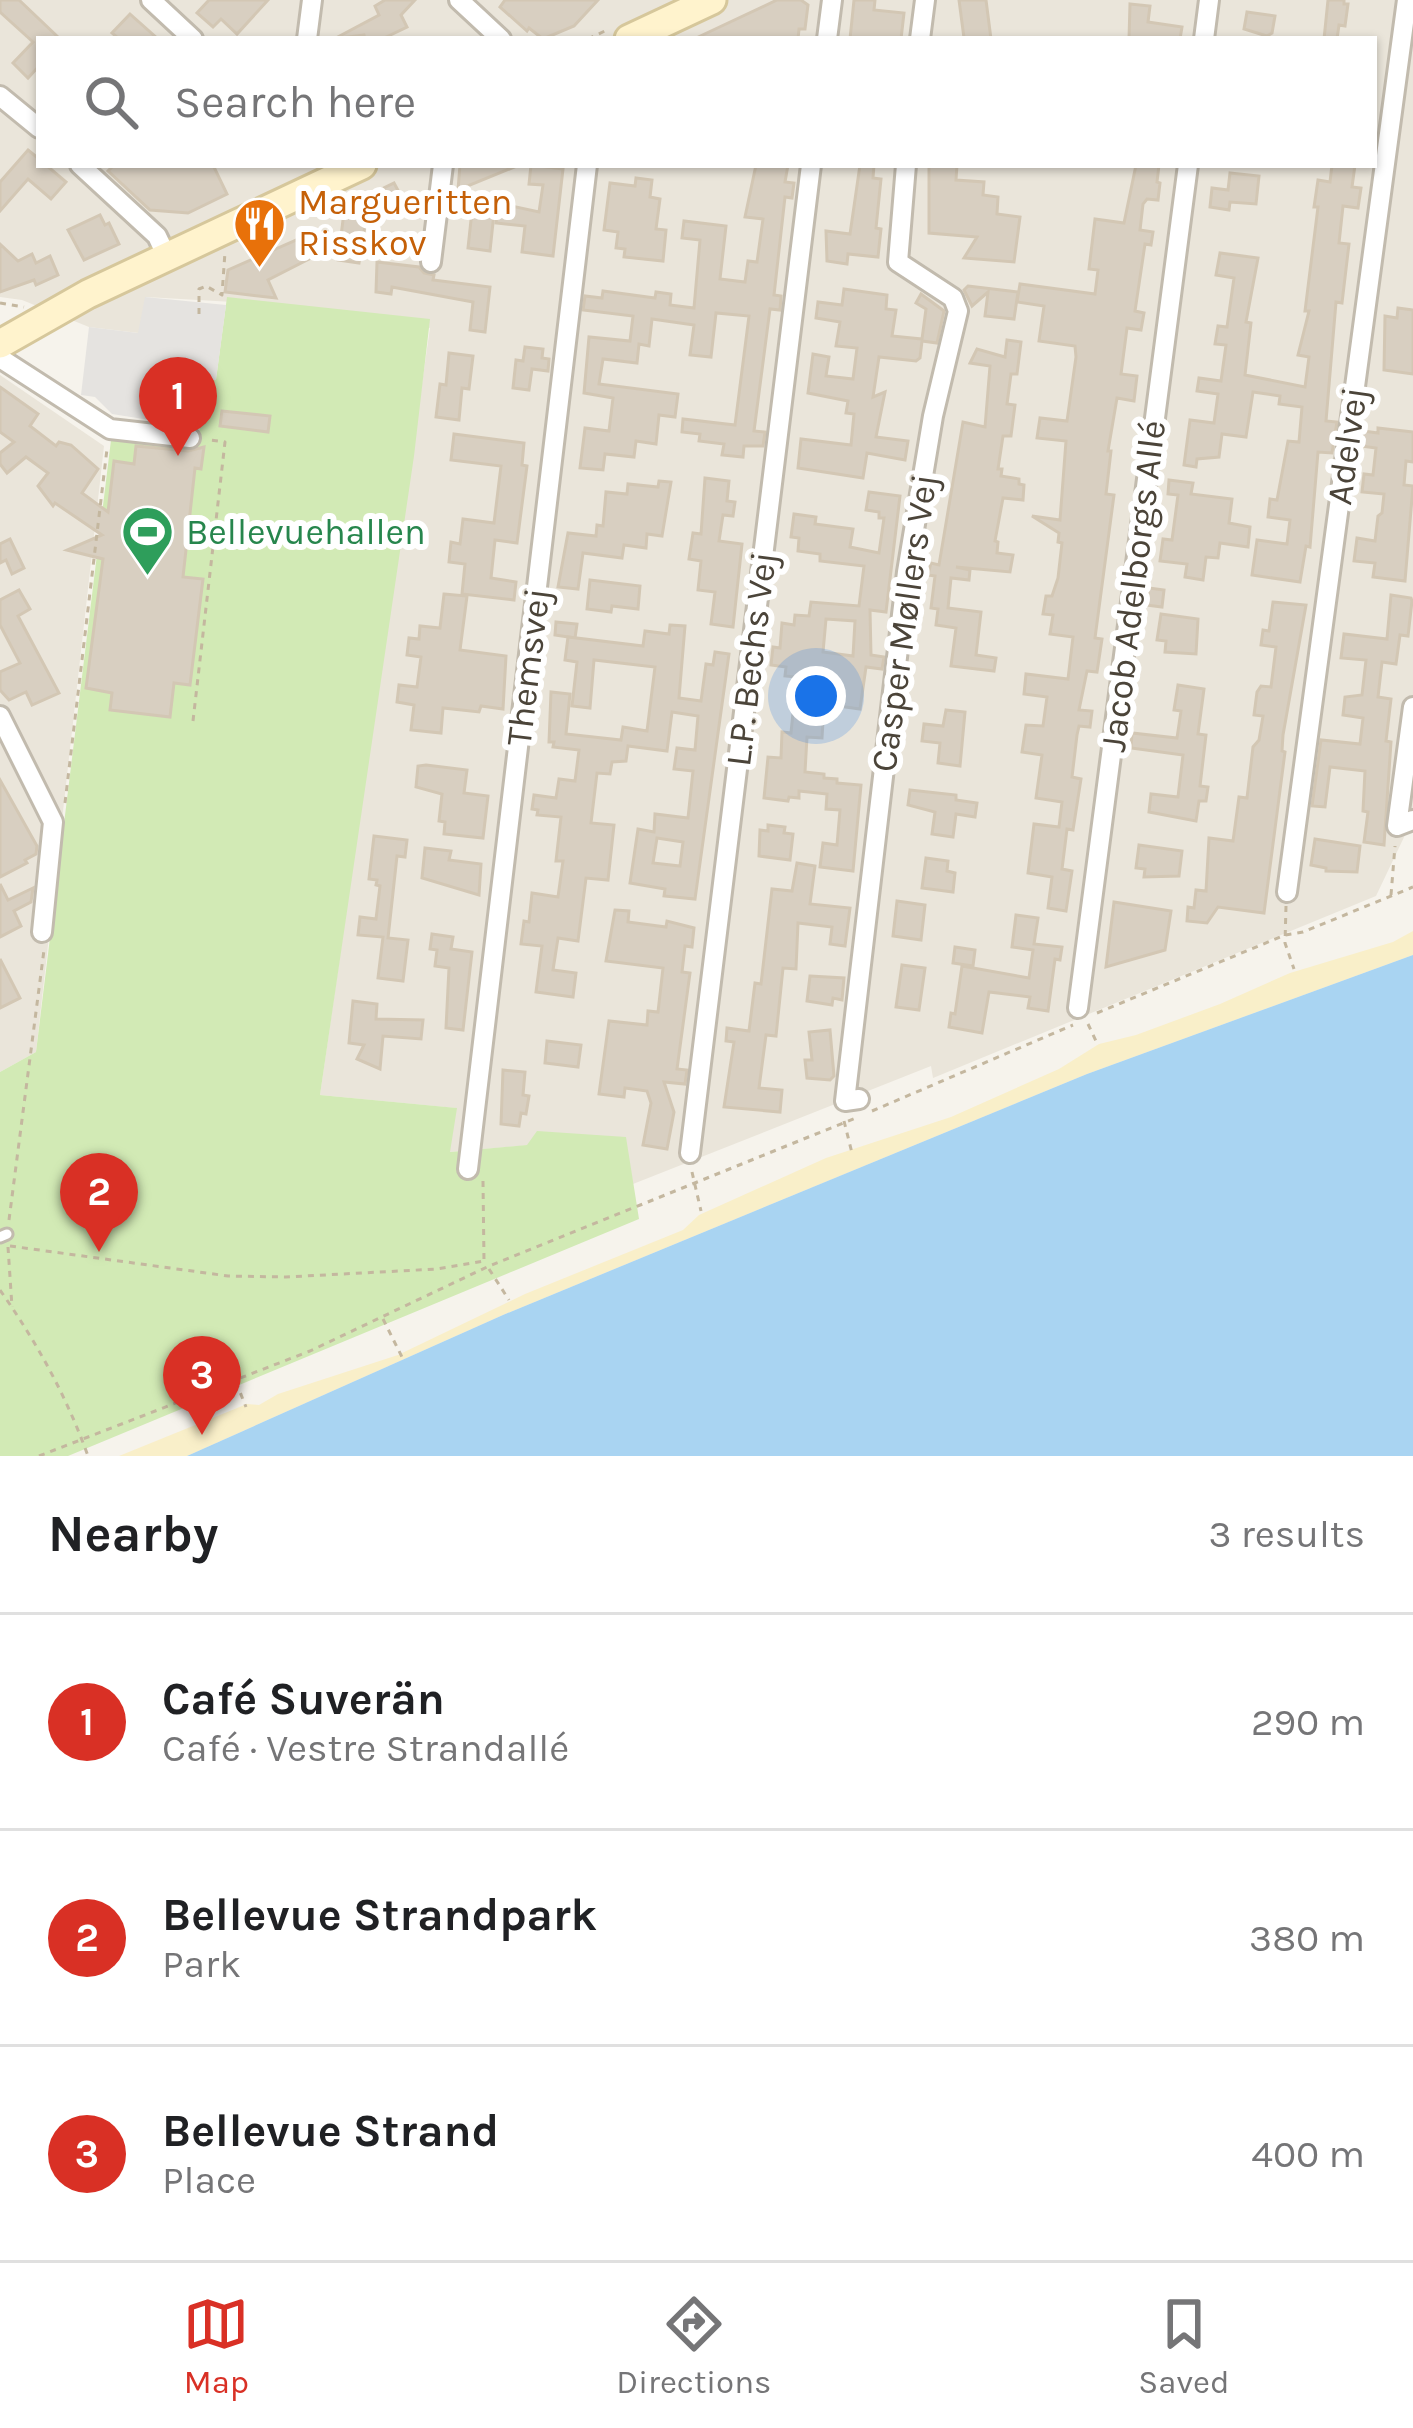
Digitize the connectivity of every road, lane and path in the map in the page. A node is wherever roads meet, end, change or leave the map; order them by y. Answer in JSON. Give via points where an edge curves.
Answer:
{"nodes":[{"id":1,"x":151,"y":0,"type":"edge"},
{"id":2,"x":312,"y":0,"type":"edge"},
{"id":3,"x":459,"y":0,"type":"edge"},
{"id":4,"x":712,"y":0,"type":"edge"},
{"id":5,"x":832,"y":0,"type":"edge"},
{"id":6,"x":925,"y":0,"type":"edge"},
{"id":7,"x":1209,"y":0,"type":"edge"},
{"id":8,"x":1407,"y":0,"type":"edge"},
{"id":9,"x":190,"y":36,"type":"edge"},
{"id":10,"x":307,"y":36,"type":"edge"},
{"id":11,"x":498,"y":36,"type":"edge"},
{"id":12,"x":635,"y":36,"type":"edge"},
{"id":13,"x":827,"y":36,"type":"edge"},
{"id":14,"x":920,"y":36,"type":"edge"},
{"id":15,"x":1204,"y":36,"type":"edge"},
{"id":16,"x":0,"y":96,"type":"edge"},
{"id":17,"x":36,"y":126,"type":"edge"},
{"id":18,"x":88,"y":168,"type":"edge"},
{"id":19,"x":348,"y":168,"type":"edge"},
{"id":20,"x":443,"y":168,"type":"edge"},
{"id":21,"x":587,"y":168,"type":"edge"},
{"id":22,"x":812,"y":168,"type":"edge"},
{"id":23,"x":906,"y":168,"type":"edge"},
{"id":24,"x":1188,"y":168,"type":"edge"},
{"id":25,"x":312,"y":176,"type":"edge"},
{"id":26,"x":224,"y":249,"type":"dead end"},
{"id":27,"x":167,"y":257,"type":"junction"},
{"id":28,"x":431,"y":262,"type":"dead end"},
{"id":29,"x":88,"y":294,"type":"junction"},
{"id":30,"x":0,"y":303,"type":"edge"},
{"id":31,"x":37,"y":311,"type":"junction"},
{"id":32,"x":199,"y":314,"type":"dead end"},
{"id":33,"x":0,"y":326,"type":"edge"},
{"id":34,"x":0,"y":344,"type":"edge"},
{"id":35,"x":0,"y":358,"type":"edge"},
{"id":36,"x":110,"y":429,"type":"junction"},
{"id":37,"x":190,"y":438,"type":"joint"},
{"id":38,"x":1413,"y":707,"type":"edge"},
{"id":39,"x":0,"y":716,"type":"edge"},
{"id":40,"x":193,"y":721,"type":"dead end"},
{"id":41,"x":53,"y":822,"type":"junction"},
{"id":42,"x":1405,"y":823,"type":"edge"},
{"id":43,"x":1413,"y":887,"type":"edge"},
{"id":44,"x":1287,"y":892,"type":"joint"},
{"id":45,"x":1391,"y":895,"type":"junction"},
{"id":46,"x":42,"y":932,"type":"joint"},
{"id":47,"x":1285,"y":935,"type":"junction"},
{"id":48,"x":1294,"y":969,"type":"dead end"},
{"id":49,"x":1083,"y":1016,"type":"joint"},
{"id":50,"x":1096,"y":1042,"type":"dead end"},
{"id":51,"x":859,"y":1099,"type":"dead end"},
{"id":52,"x":844,"y":1123,"type":"junction"},
{"id":53,"x":691,"y":1153,"type":"joint"},
{"id":54,"x":852,"y":1153,"type":"dead end"},
{"id":55,"x":468,"y":1169,"type":"joint"},
{"id":56,"x":694,"y":1185,"type":"junction"},
{"id":57,"x":701,"y":1211,"type":"dead end"},
{"id":58,"x":5,"y":1239,"type":"edge"},
{"id":59,"x":486,"y":1264,"type":"junction"},
{"id":60,"x":0,"y":1290,"type":"edge"},
{"id":61,"x":508,"y":1300,"type":"dead end"},
{"id":62,"x":12,"y":1307,"type":"junction"},
{"id":63,"x":382,"y":1318,"type":"junction"},
{"id":64,"x":402,"y":1357,"type":"dead end"},
{"id":65,"x":236,"y":1380,"type":"junction"},
{"id":66,"x":246,"y":1408,"type":"dead end"},
{"id":67,"x":82,"y":1441,"type":"junction"},
{"id":68,"x":39,"y":1456,"type":"edge"},
{"id":69,"x":88,"y":1456,"type":"edge"}],
"edges":[{"from":1,"to":9,"type":"street"},
{"from":2,"to":10,"type":"street"},
{"from":3,"to":11,"type":"street"},
{"from":4,"to":12,"type":"street"},
{"from":5,"to":13,"type":"street"},
{"from":6,"to":14,"type":"street"},
{"from":7,"to":15,"type":"street"},
{"from":8,"to":44,"type":"street","name":"Adelvej"},
{"from":16,"to":17,"type":"street"},
{"from":18,"to":27,"type":"street","via":[[158,236]]},
{"from":19,"to":25,"type":"street"},
{"from":20,"to":28,"type":"street"},
{"from":21,"to":55,"type":"street","name":"Themsvej"},
{"from":22,"to":53,"type":"street","name":"L.P. Bechs Vej"},
{"from":23,"to":51,"type":"street","name":"Casper Møllers Vej","via":[[898,262],[953,298],[958,311],[907,572],[845,1101]]},
{"from":24,"to":49,"type":"street","name":"Jacob Adelborgs Allé"},
{"from":25,"to":27,"type":"street"},
{"from":26,"to":32,"type":"path","via":[[222,295],[199,289]]},
{"from":27,"to":29,"type":"street"},
{"from":29,"to":31,"type":"street"},
{"from":29,"to":34,"type":"street"},
{"from":30,"to":31,"type":"path"},
{"from":31,"to":33,"type":"street"},
{"from":35,"to":36,"type":"street"},
{"from":36,"to":37,"type":"street"},
{"from":36,"to":41,"type":"path","via":[[63,817]]},
{"from":37,"to":40,"type":"path","via":[[225,442]]},
{"from":38,"to":42,"type":"street"},
{"from":39,"to":41,"type":"street"},
{"from":41,"to":46,"type":"street"},
{"from":42,"to":45,"type":"path"},
{"from":43,"to":45,"type":"path"},
{"from":44,"to":47,"type":"path"},
{"from":45,"to":47,"type":"path"},
{"from":46,"to":58,"type":"path"},
{"from":47,"to":48,"type":"path"},
{"from":47,"to":52,"type":"path"},
{"from":49,"to":50,"type":"path"},
{"from":52,"to":54,"type":"path"},
{"from":52,"to":56,"type":"path"},
{"from":53,"to":56,"type":"path"},
{"from":55,"to":59,"type":"path","via":[[483,1178]]},
{"from":56,"to":57,"type":"path"},
{"from":56,"to":59,"type":"path"},
{"from":58,"to":59,"type":"path","via":[[228,1276]]},
{"from":58,"to":62,"type":"path"},
{"from":59,"to":61,"type":"path"},
{"from":59,"to":63,"type":"path"},
{"from":60,"to":62,"type":"path"},
{"from":62,"to":67,"type":"path","via":[[69,1401]]},
{"from":63,"to":64,"type":"path"},
{"from":63,"to":65,"type":"path"},
{"from":65,"to":66,"type":"path"},
{"from":65,"to":67,"type":"path"},
{"from":67,"to":68,"type":"path"},
{"from":67,"to":69,"type":"path"}]}
